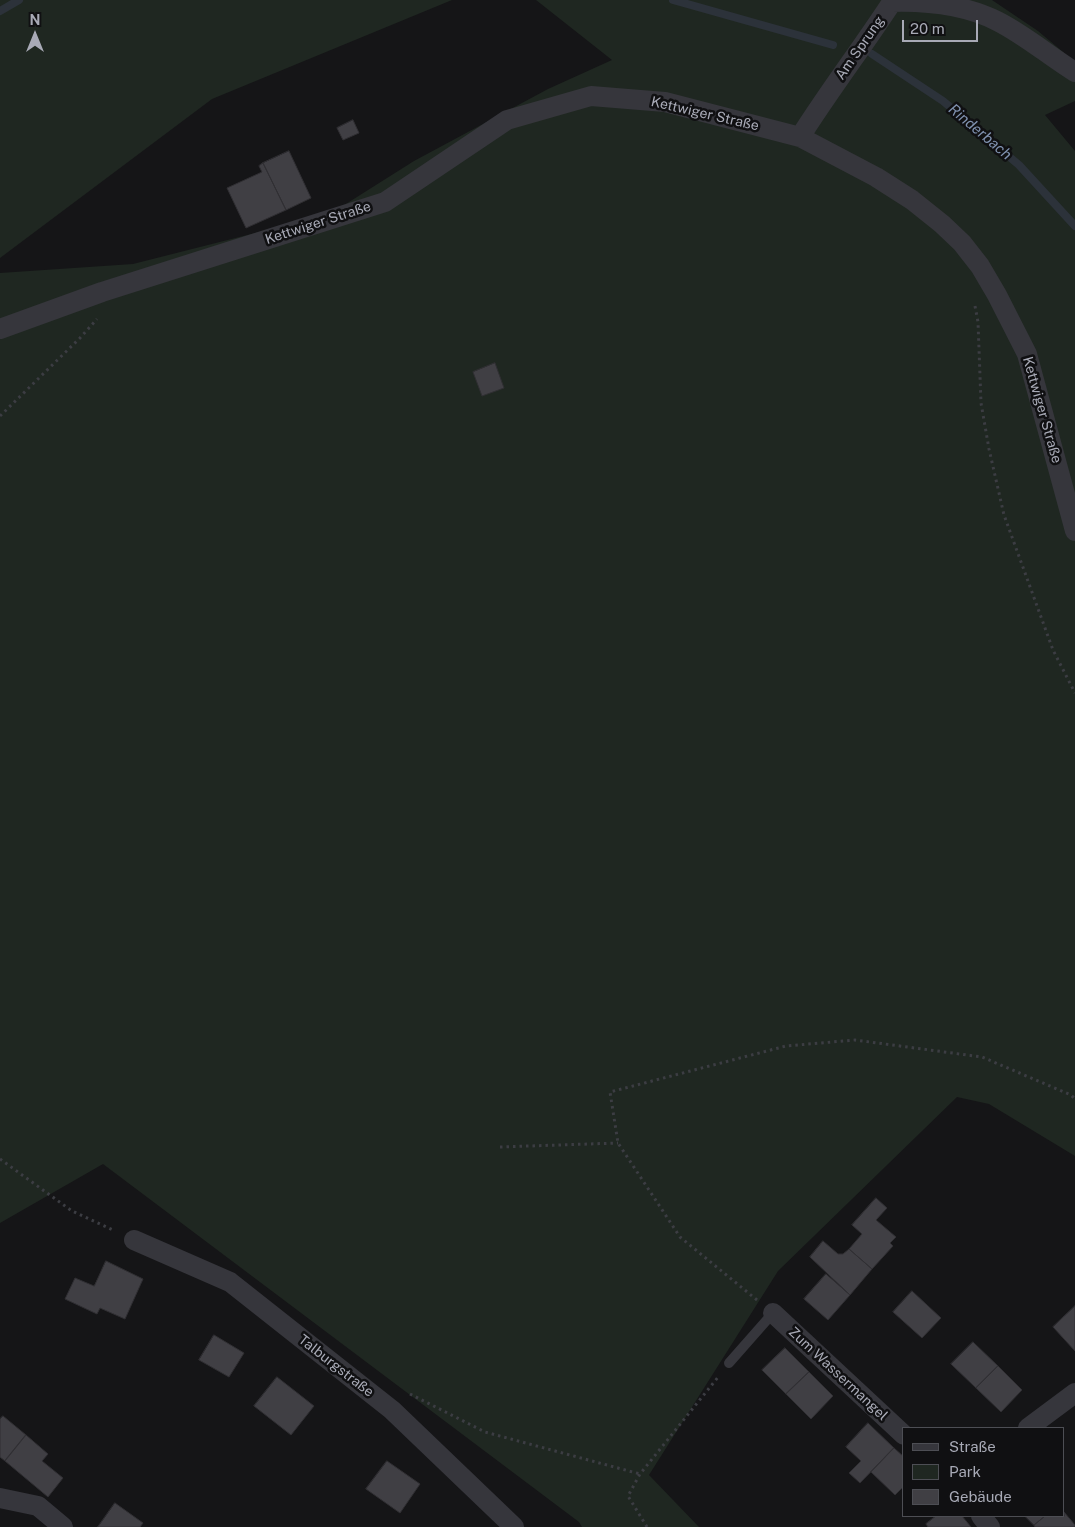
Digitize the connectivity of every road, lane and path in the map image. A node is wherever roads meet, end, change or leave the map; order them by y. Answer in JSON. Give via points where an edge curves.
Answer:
{"nodes":[{"id":1,"x":1075,"y":72,"type":"edge"},
{"id":2,"x":800,"y":137,"type":"junction"},
{"id":3,"x":102,"y":292,"type":"junction"},
{"id":4,"x":975,"y":304,"type":"dead end"},
{"id":5,"x":0,"y":329,"type":"edge"},
{"id":6,"x":0,"y":416,"type":"edge"},
{"id":7,"x":1075,"y":531,"type":"edge"},
{"id":8,"x":1075,"y":693,"type":"edge"},
{"id":9,"x":1075,"y":1099,"type":"edge"},
{"id":10,"x":618,"y":1143,"type":"junction"},
{"id":11,"x":500,"y":1147,"type":"dead end"},
{"id":12,"x":0,"y":1159,"type":"edge"},
{"id":13,"x":134,"y":1240,"type":"joint"},
{"id":14,"x":773,"y":1312,"type":"junction"},
{"id":15,"x":729,"y":1363,"type":"joint"},
{"id":16,"x":407,"y":1392,"type":"dead end"},
{"id":17,"x":1075,"y":1393,"type":"edge"},
{"id":18,"x":1029,"y":1427,"type":"edge"},
{"id":19,"x":902,"y":1433,"type":"edge"},
{"id":20,"x":640,"y":1474,"type":"junction"},
{"id":21,"x":0,"y":1498,"type":"edge"},
{"id":22,"x":982,"y":1517,"type":"edge"},
{"id":23,"x":63,"y":1527,"type":"edge"},
{"id":24,"x":514,"y":1527,"type":"edge"},
{"id":25,"x":648,"y":1527,"type":"edge"},
{"id":26,"x":990,"y":1527,"type":"edge"}],
"edges":[{"from":1,"to":2,"type":"street","name":"Am Sprung","via":[[1016,32],[971,11],[916,2],[892,2]]},
{"from":2,"to":3,"type":"street","name":"Kettwiger Straße","via":[[665,102],[592,96],[507,120],[385,202]]},
{"from":2,"to":7,"type":"street","name":"Kettwiger Straße","via":[[912,200],[962,243],[980,266],[1027,354]]},
{"from":3,"to":5,"type":"street","name":"Kettwiger Straße"},
{"from":3,"to":6,"type":"path","via":[[106,308]]},
{"from":4,"to":8,"type":"path","via":[[980,404],[1004,515],[1053,650]]},
{"from":9,"to":10,"type":"path","via":[[982,1057],[855,1040],[786,1046],[610,1092]]},
{"from":10,"to":11,"type":"path"},
{"from":10,"to":14,"type":"path","via":[[680,1237]]},
{"from":12,"to":13,"type":"path","via":[[72,1211]]},
{"from":13,"to":24,"type":"street","name":"Talburgstraße","via":[[230,1282],[392,1410]]},
{"from":14,"to":15,"type":"lane"},
{"from":14,"to":19,"type":"street","name":"Zum Wassermangel"},
{"from":15,"to":20,"type":"path"},
{"from":16,"to":20,"type":"path","via":[[485,1432]]},
{"from":17,"to":18,"type":"street"},
{"from":20,"to":25,"type":"path","via":[[628,1496]]},
{"from":21,"to":23,"type":"street","via":[[38,1506]]},
{"from":22,"to":26,"type":"street"}]}
